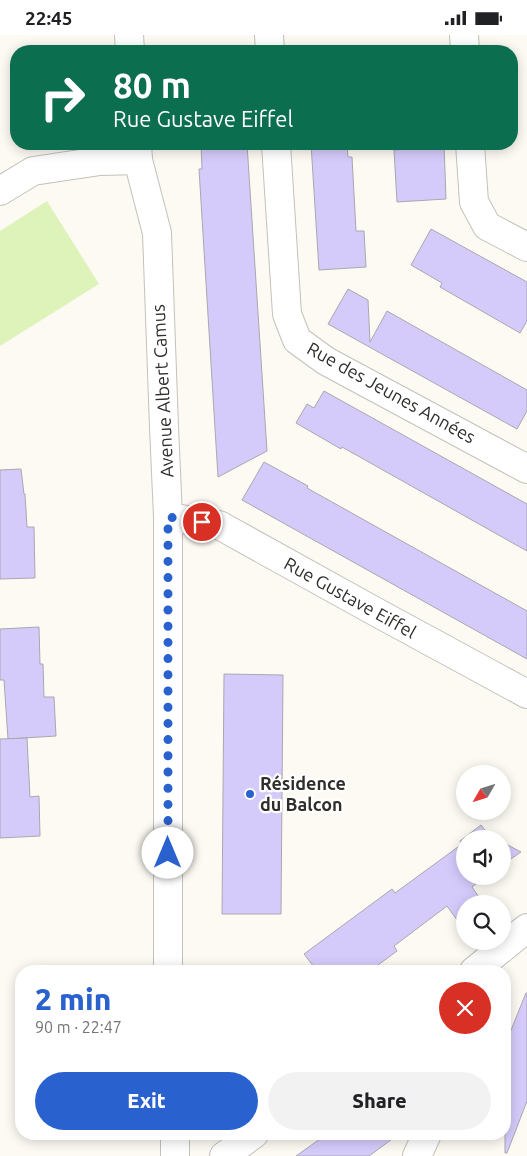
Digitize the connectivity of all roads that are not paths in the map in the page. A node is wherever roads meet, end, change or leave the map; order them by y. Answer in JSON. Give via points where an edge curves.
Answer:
{"nodes":[{"id":1,"x":276,"y":150,"type":"edge"},
{"id":2,"x":470,"y":150,"type":"edge"},
{"id":3,"x":138,"y":152,"type":"edge"},
{"id":4,"x":0,"y":191,"type":"edge"},
{"id":5,"x":527,"y":247,"type":"edge"},
{"id":6,"x":527,"y":469,"type":"edge"},
{"id":7,"x":168,"y":517,"type":"junction"},
{"id":8,"x":527,"y":694,"type":"edge"},
{"id":9,"x":527,"y":928,"type":"edge"},
{"id":10,"x":170,"y":965,"type":"edge"},
{"id":11,"x":484,"y":965,"type":"edge"},
{"id":12,"x":175,"y":1140,"type":"edge"},
{"id":13,"x":246,"y":1140,"type":"edge"},
{"id":14,"x":424,"y":1140,"type":"edge"},
{"id":15,"x":175,"y":1156,"type":"edge"},
{"id":16,"x":224,"y":1156,"type":"edge"},
{"id":17,"x":417,"y":1156,"type":"edge"}],
"edges":[{"from":1,"to":6,"type":"street","name":"Rue des Jeunes Années","via":[[287,314],[297,340],[326,361]]},
{"from":2,"to":5,"type":"street","via":[[474,202],[487,225]]},
{"from":3,"to":4,"type":"street","via":[[33,171]]},
{"from":3,"to":7,"type":"street","name":"Avenue Albert Camus","via":[[156,233]]},
{"from":7,"to":8,"type":"street","name":"Rue Gustave Eiffel","via":[[219,525]]},
{"from":7,"to":10,"type":"street","name":"Avenue Albert Camus"},
{"from":9,"to":11,"type":"street"},
{"from":12,"to":15,"type":"street"},
{"from":13,"to":16,"type":"street"},
{"from":14,"to":17,"type":"street"}]}
